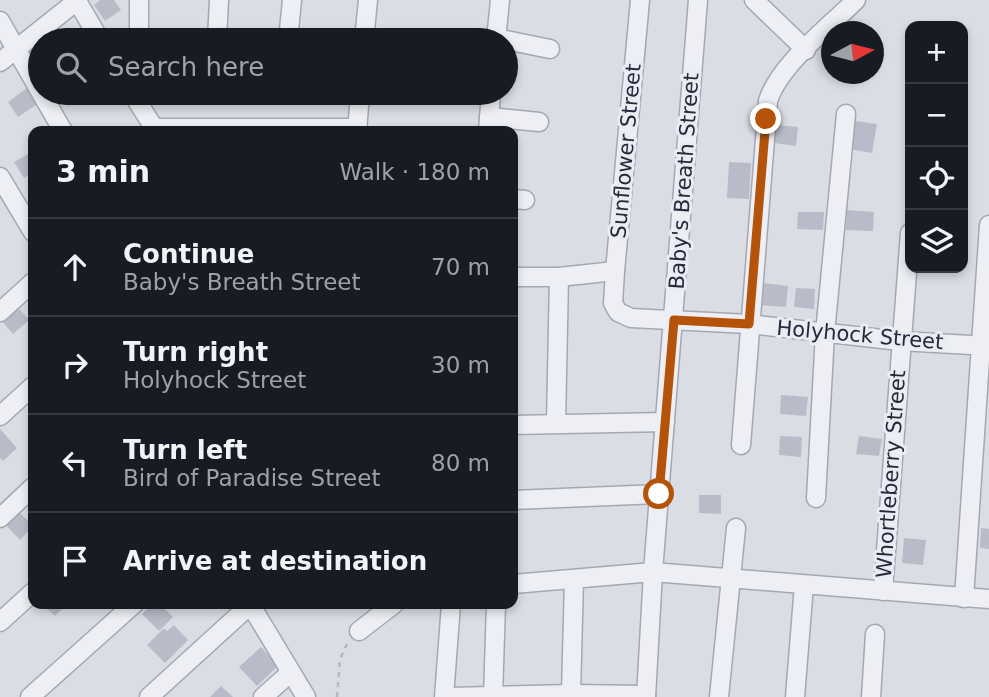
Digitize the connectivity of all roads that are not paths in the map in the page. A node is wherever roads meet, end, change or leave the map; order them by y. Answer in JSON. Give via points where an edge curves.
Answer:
{"nodes":[{"id":1,"x":77,"y":0,"type":"edge"},
{"id":2,"x":139,"y":0,"type":"edge"},
{"id":3,"x":219,"y":0,"type":"edge"},
{"id":4,"x":292,"y":0,"type":"edge"},
{"id":5,"x":368,"y":0,"type":"edge"},
{"id":6,"x":500,"y":0,"type":"edge"},
{"id":7,"x":640,"y":0,"type":"edge"},
{"id":8,"x":698,"y":0,"type":"edge"},
{"id":9,"x":754,"y":0,"type":"edge"},
{"id":10,"x":856,"y":0,"type":"edge"},
{"id":11,"x":0,"y":21,"type":"edge"},
{"id":12,"x":43,"y":28,"type":"edge"},
{"id":13,"x":93,"y":28,"type":"edge"},
{"id":14,"x":139,"y":28,"type":"edge"},
{"id":15,"x":218,"y":28,"type":"edge"},
{"id":16,"x":289,"y":28,"type":"edge"},
{"id":17,"x":365,"y":28,"type":"edge"},
{"id":18,"x":501,"y":28,"type":"edge"},
{"id":19,"x":28,"y":40,"type":"edge"},
{"id":20,"x":518,"y":43,"type":"edge"},
{"id":21,"x":550,"y":49,"type":"dead end"},
{"id":22,"x":16,"y":50,"type":"junction"},
{"id":23,"x":806,"y":50,"type":"junction"},
{"id":24,"x":0,"y":62,"type":"edge"},
{"id":25,"x":28,"y":70,"type":"edge"},
{"id":26,"x":49,"y":105,"type":"edge"},
{"id":27,"x":139,"y":105,"type":"edge"},
{"id":28,"x":359,"y":105,"type":"edge"},
{"id":29,"x":490,"y":105,"type":"edge"},
{"id":30,"x":846,"y":114,"type":"dead end"},
{"id":31,"x":539,"y":122,"type":"dead end"},
{"id":32,"x":488,"y":124,"type":"edge"},
{"id":33,"x":61,"y":126,"type":"edge"},
{"id":34,"x":153,"y":126,"type":"edge"},
{"id":35,"x":357,"y":126,"type":"edge"},
{"id":36,"x":0,"y":177,"type":"edge"},
{"id":37,"x":28,"y":224,"type":"edge"},
{"id":38,"x":989,"y":225,"type":"edge"},
{"id":39,"x":615,"y":271,"type":"junction"},
{"id":40,"x":906,"y":273,"type":"edge"},
{"id":41,"x":518,"y":277,"type":"edge"},
{"id":42,"x":559,"y":277,"type":"junction"},
{"id":43,"x":28,"y":287,"type":"edge"},
{"id":44,"x":613,"y":303,"type":"joint"},
{"id":45,"x":0,"y":313,"type":"edge"},
{"id":46,"x":674,"y":320,"type":"junction"},
{"id":47,"x":749,"y":324,"type":"junction"},
{"id":48,"x":825,"y":333,"type":"junction"},
{"id":49,"x":900,"y":341,"type":"junction"},
{"id":50,"x":985,"y":346,"type":"edge"},
{"id":51,"x":28,"y":391,"type":"edge"},
{"id":52,"x":0,"y":416,"type":"edge"},
{"id":53,"x":665,"y":422,"type":"junction"},
{"id":54,"x":556,"y":424,"type":"junction"},
{"id":55,"x":518,"y":425,"type":"edge"},
{"id":56,"x":741,"y":445,"type":"dead end"},
{"id":57,"x":28,"y":492,"type":"edge"},
{"id":58,"x":659,"y":494,"type":"junction"},
{"id":59,"x":816,"y":498,"type":"dead end"},
{"id":60,"x":518,"y":500,"type":"edge"},
{"id":61,"x":0,"y":518,"type":"edge"},
{"id":62,"x":736,"y":528,"type":"dead end"},
{"id":63,"x":653,"y":572,"type":"junction"},
{"id":64,"x":574,"y":579,"type":"junction"},
{"id":65,"x":732,"y":579,"type":"junction"},
{"id":66,"x":518,"y":584,"type":"edge"},
{"id":67,"x":804,"y":586,"type":"junction"},
{"id":68,"x":883,"y":591,"type":"junction"},
{"id":69,"x":28,"y":597,"type":"edge"},
{"id":70,"x":964,"y":598,"type":"junction"},
{"id":71,"x":989,"y":599,"type":"edge"},
{"id":72,"x":128,"y":609,"type":"edge"},
{"id":73,"x":245,"y":609,"type":"edge"},
{"id":74,"x":253,"y":609,"type":"edge"},
{"id":75,"x":388,"y":609,"type":"edge"},
{"id":76,"x":451,"y":609,"type":"edge"},
{"id":77,"x":496,"y":609,"type":"edge"},
{"id":78,"x":0,"y":622,"type":"edge"},
{"id":79,"x":359,"y":631,"type":"road end"},
{"id":80,"x":875,"y":634,"type":"dead end"},
{"id":81,"x":291,"y":672,"type":"junction"},
{"id":82,"x":571,"y":694,"type":"junction"},
{"id":83,"x":646,"y":696,"type":"edge"},
{"id":84,"x":30,"y":697,"type":"edge"},
{"id":85,"x":149,"y":697,"type":"edge"},
{"id":86,"x":263,"y":697,"type":"edge"},
{"id":87,"x":306,"y":697,"type":"edge"},
{"id":88,"x":444,"y":697,"type":"edge"},
{"id":89,"x":451,"y":697,"type":"edge"},
{"id":90,"x":493,"y":697,"type":"edge"},
{"id":91,"x":719,"y":697,"type":"edge"},
{"id":92,"x":795,"y":697,"type":"edge"},
{"id":93,"x":871,"y":697,"type":"edge"}],
"edges":[{"from":1,"to":12,"type":"street"},
{"from":1,"to":13,"type":"street"},
{"from":2,"to":14,"type":"street"},
{"from":3,"to":15,"type":"street"},
{"from":4,"to":16,"type":"street"},
{"from":5,"to":17,"type":"street"},
{"from":6,"to":18,"type":"street"},
{"from":7,"to":39,"type":"street","name":"Sunflower Street"},
{"from":8,"to":46,"type":"street","name":"Baby's Breath Street"},
{"from":9,"to":23,"type":"street"},
{"from":10,"to":23,"type":"street"},
{"from":11,"to":22,"type":"street"},
{"from":19,"to":22,"type":"street"},
{"from":20,"to":21,"type":"street"},
{"from":22,"to":24,"type":"street"},
{"from":22,"to":25,"type":"street"},
{"from":23,"to":47,"type":"street","via":[[781,74],[768,101]]},
{"from":26,"to":33,"type":"street"},
{"from":27,"to":34,"type":"street"},
{"from":28,"to":35,"type":"street"},
{"from":29,"to":32,"type":"street"},
{"from":30,"to":48,"type":"street"},
{"from":31,"to":32,"type":"street"},
{"from":36,"to":37,"type":"street"},
{"from":38,"to":50,"type":"street"},
{"from":39,"to":42,"type":"street"},
{"from":39,"to":44,"type":"street","name":"Sunflower Street"},
{"from":40,"to":49,"type":"street","name":"Whortleberry Street"},
{"from":41,"to":42,"type":"street"},
{"from":42,"to":54,"type":"street"},
{"from":43,"to":45,"type":"street"},
{"from":44,"to":46,"type":"street","name":"Holyhock Street","via":[[618,312],[631,318]]},
{"from":46,"to":47,"type":"street","name":"Holyhock Street"},
{"from":46,"to":53,"type":"street","name":"Baby's Breath Street"},
{"from":47,"to":48,"type":"street","name":"Holyhock Street"},
{"from":47,"to":56,"type":"street"},
{"from":48,"to":49,"type":"street","name":"Holyhock Street"},
{"from":48,"to":59,"type":"street"},
{"from":49,"to":50,"type":"street","name":"Holyhock Street"},
{"from":49,"to":68,"type":"street","name":"Whortleberry Street"},
{"from":50,"to":70,"type":"street"},
{"from":51,"to":52,"type":"street"},
{"from":53,"to":54,"type":"street"},
{"from":53,"to":58,"type":"street","name":"Baby's Breath Street"},
{"from":54,"to":55,"type":"street"},
{"from":57,"to":61,"type":"street"},
{"from":58,"to":60,"type":"street"},
{"from":58,"to":63,"type":"street","name":"Baby's Breath Street"},
{"from":62,"to":65,"type":"street"},
{"from":63,"to":64,"type":"street"},
{"from":63,"to":65,"type":"street"},
{"from":63,"to":83,"type":"street","name":"Baby's Breath Street"},
{"from":64,"to":66,"type":"street"},
{"from":64,"to":82,"type":"street"},
{"from":65,"to":67,"type":"street"},
{"from":65,"to":91,"type":"street"},
{"from":67,"to":68,"type":"street"},
{"from":67,"to":92,"type":"street"},
{"from":68,"to":70,"type":"street"},
{"from":69,"to":78,"type":"street"},
{"from":70,"to":71,"type":"street"},
{"from":72,"to":84,"type":"street"},
{"from":73,"to":85,"type":"street"},
{"from":74,"to":81,"type":"street"},
{"from":75,"to":79,"type":"street"},
{"from":76,"to":88,"type":"street"},
{"from":77,"to":90,"type":"street"},
{"from":80,"to":93,"type":"street"},
{"from":81,"to":86,"type":"street"},
{"from":81,"to":87,"type":"street"},
{"from":82,"to":83,"type":"street"},
{"from":82,"to":90,"type":"street"},
{"from":89,"to":90,"type":"street"}]}
